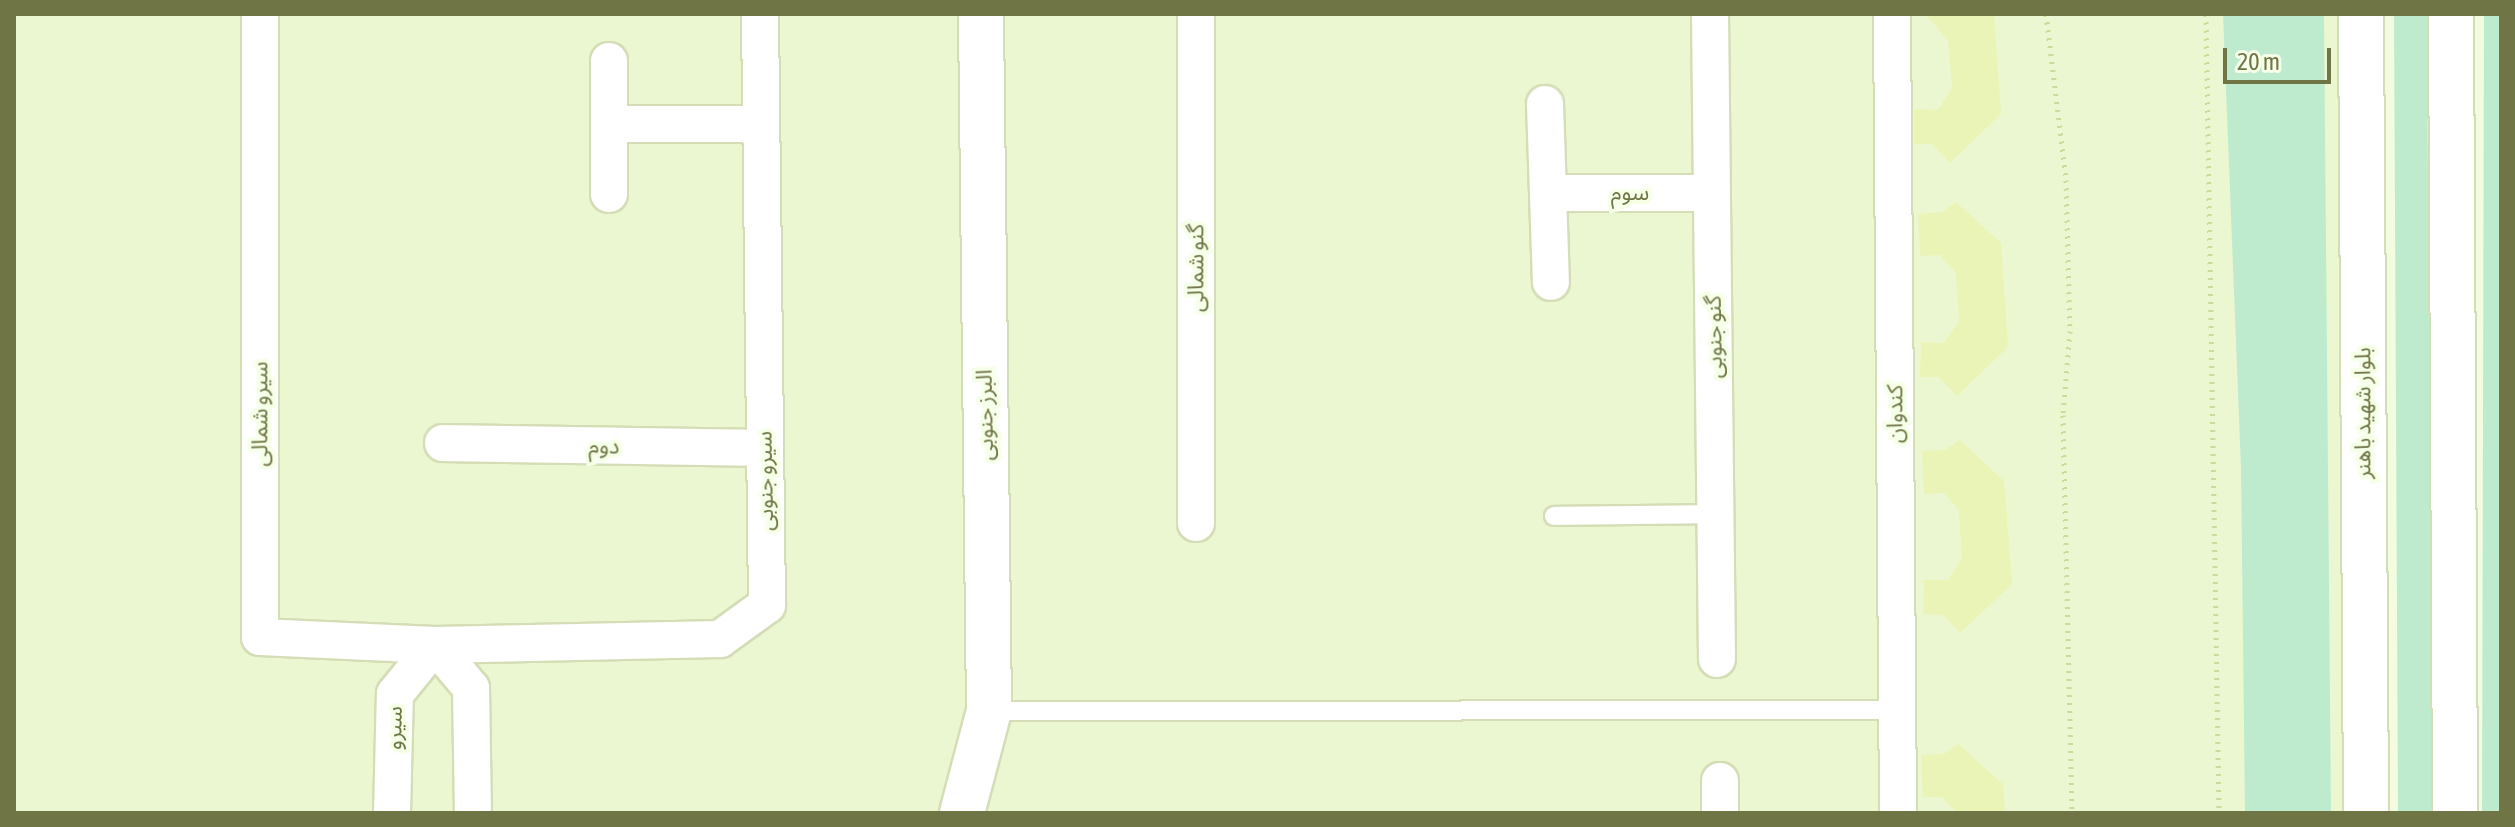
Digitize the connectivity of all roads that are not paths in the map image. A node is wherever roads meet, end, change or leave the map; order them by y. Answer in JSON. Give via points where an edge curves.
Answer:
{"nodes":[{"id":1,"x":260,"y":14,"type":"edge"},
{"id":2,"x":760,"y":14,"type":"edge"},
{"id":3,"x":981,"y":14,"type":"edge"},
{"id":4,"x":1196,"y":14,"type":"edge"},
{"id":5,"x":1710,"y":14,"type":"edge"},
{"id":6,"x":1892,"y":14,"type":"edge"},
{"id":7,"x":2361,"y":14,"type":"edge"},
{"id":8,"x":2451,"y":14,"type":"edge"},
{"id":9,"x":609,"y":61,"type":"dead end"},
{"id":10,"x":1545,"y":104,"type":"dead end"},
{"id":11,"x":609,"y":124,"type":"junction"},
{"id":12,"x":761,"y":124,"type":"junction"},
{"id":13,"x":1548,"y":193,"type":"junction"},
{"id":14,"x":1712,"y":193,"type":"junction"},
{"id":15,"x":609,"y":194,"type":"dead end"},
{"id":16,"x":1551,"y":282,"type":"dead end"},
{"id":17,"x":443,"y":443,"type":"dead end"},
{"id":18,"x":765,"y":448,"type":"junction"},
{"id":19,"x":1716,"y":514,"type":"junction"},
{"id":20,"x":1554,"y":516,"type":"dead end"},
{"id":21,"x":1196,"y":523,"type":"dead end"},
{"id":22,"x":435,"y":645,"type":"junction"},
{"id":23,"x":1717,"y":659,"type":"dead end"},
{"id":24,"x":1897,"y":710,"type":"junction"},
{"id":25,"x":989,"y":711,"type":"junction"},
{"id":26,"x":392,"y":813,"type":"edge"},
{"id":27,"x":473,"y":813,"type":"edge"},
{"id":28,"x":962,"y":813,"type":"edge"},
{"id":29,"x":1898,"y":813,"type":"edge"},
{"id":30,"x":2366,"y":813,"type":"edge"},
{"id":31,"x":2455,"y":813,"type":"edge"}],
"edges":[{"from":1,"to":22,"type":"street","name":"سیرو شمالی","via":[[260,637]]},
{"from":2,"to":12,"type":"street","name":"سیرو جنوبی"},
{"from":3,"to":25,"type":"main road","name":"البرز جنوبی"},
{"from":4,"to":21,"type":"street","name":"گنو شمالی"},
{"from":5,"to":14,"type":"street","name":"گنو جنوبی"},
{"from":6,"to":24,"type":"street","name":"کندوان"},
{"from":7,"to":30,"type":"main road","name":"بلوار شهید باهنر"},
{"from":8,"to":31,"type":"main road"},
{"from":9,"to":11,"type":"street"},
{"from":10,"to":13,"type":"street"},
{"from":11,"to":12,"type":"street"},
{"from":11,"to":15,"type":"street"},
{"from":12,"to":18,"type":"street","name":"سیرو جنوبی"},
{"from":13,"to":14,"type":"street","name":"سوم"},
{"from":13,"to":16,"type":"street"},
{"from":14,"to":19,"type":"street","name":"گنو جنوبی"},
{"from":17,"to":18,"type":"street","name":"دوم"},
{"from":18,"to":22,"type":"street","name":"سیرو جنوبی","via":[[767,605],[720,639]]},
{"from":19,"to":20,"type":"lane"},
{"from":19,"to":23,"type":"street","name":"گنو جنوبی"},
{"from":22,"to":26,"type":"street","name":"سیرو","via":[[395,694]]},
{"from":22,"to":27,"type":"street","via":[[471,688]]},
{"from":24,"to":25,"type":"lane"},
{"from":24,"to":29,"type":"street","name":"کندوان"},
{"from":25,"to":28,"type":"main road","name":"البرز جنوبی"}]}
